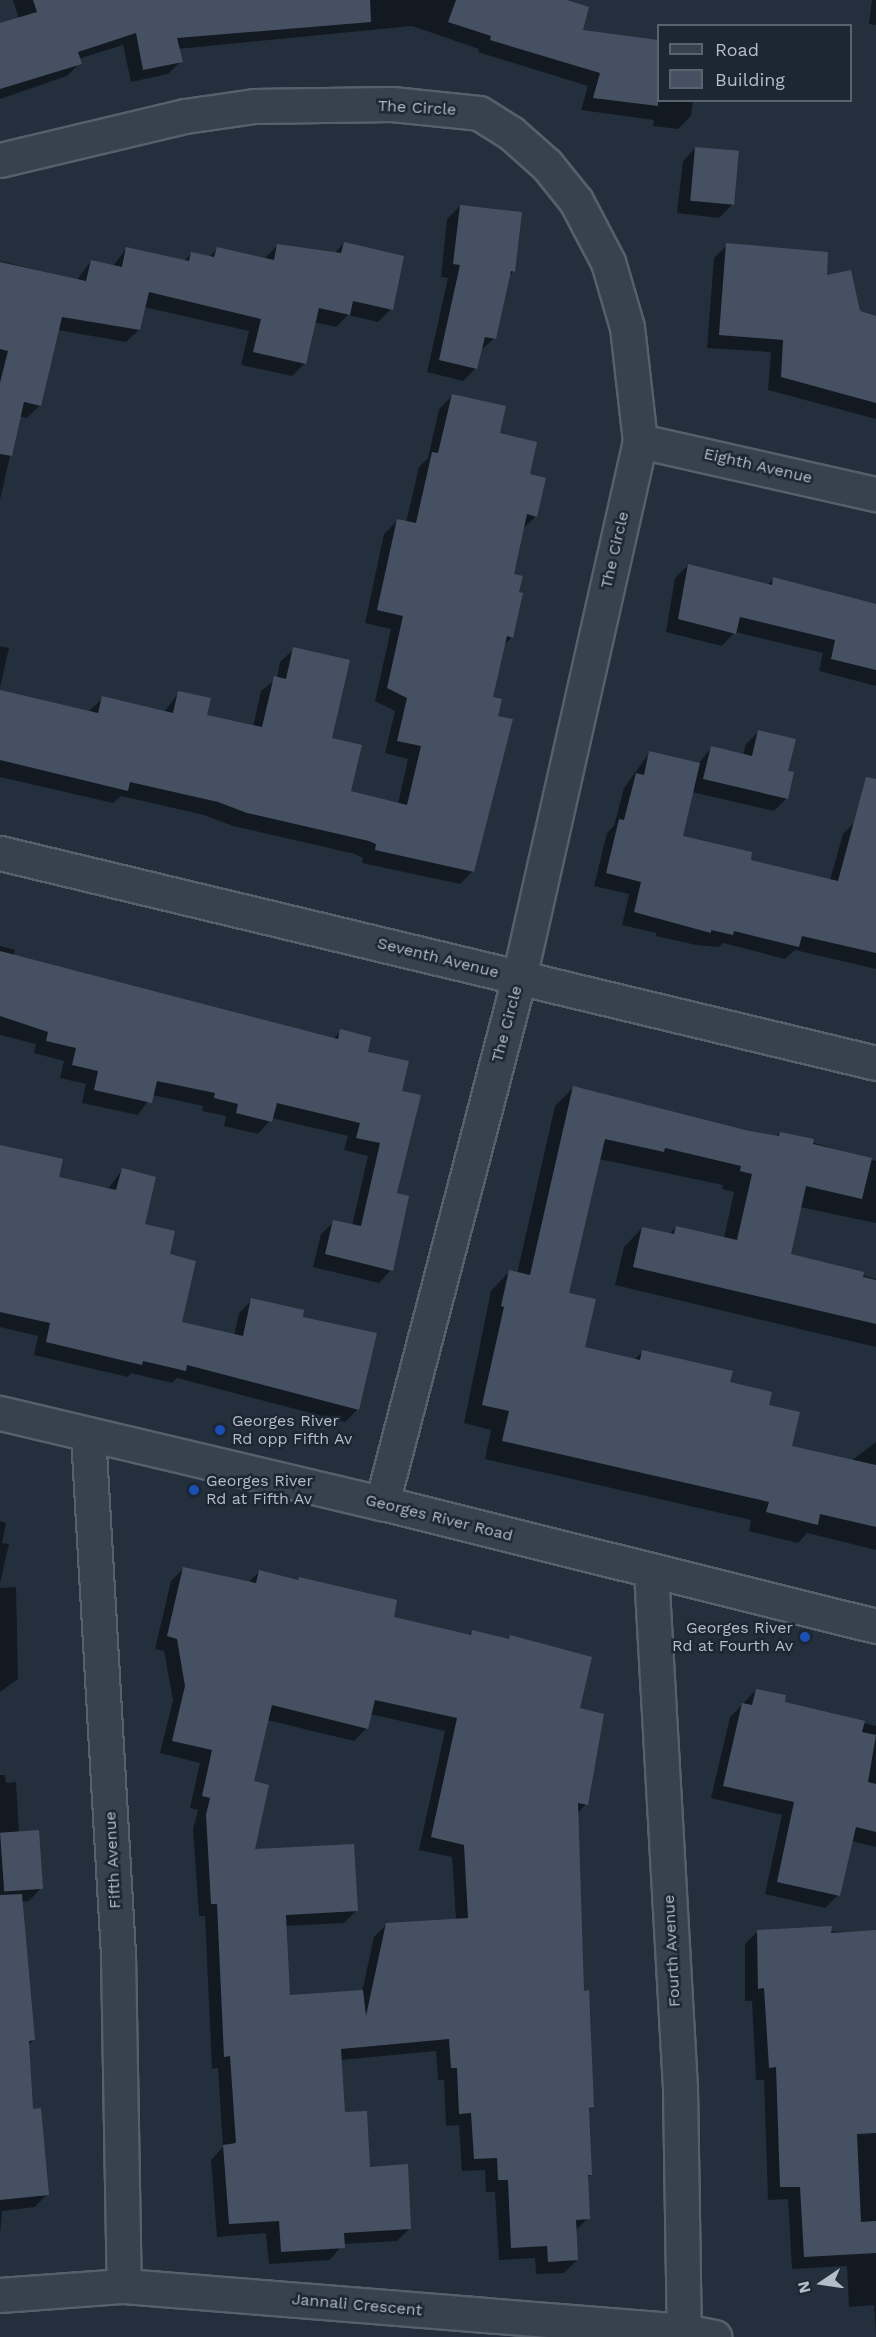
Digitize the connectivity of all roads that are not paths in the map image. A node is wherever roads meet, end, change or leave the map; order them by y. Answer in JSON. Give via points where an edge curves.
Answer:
{"nodes":[{"id":1,"x":0,"y":160,"type":"edge"},
{"id":2,"x":640,"y":441,"type":"junction"},
{"id":3,"x":876,"y":494,"type":"edge"},
{"id":4,"x":0,"y":853,"type":"edge"},
{"id":5,"x":519,"y":978,"type":"junction"},
{"id":6,"x":876,"y":1063,"type":"edge"},
{"id":7,"x":0,"y":1413,"type":"edge"},
{"id":8,"x":88,"y":1434,"type":"junction"},
{"id":9,"x":382,"y":1503,"type":"junction"},
{"id":10,"x":651,"y":1571,"type":"junction"},
{"id":11,"x":876,"y":1626,"type":"edge"},
{"id":12,"x":124,"y":2286,"type":"junction"},
{"id":13,"x":0,"y":2295,"type":"edge"},
{"id":14,"x":699,"y":2334,"type":"edge"}],
"edges":[{"from":1,"to":2,"type":"street","name":"The Circle","via":[[185,116],[254,106],[392,104],[479,113],[511,133],[547,165],[576,201],[608,262],[627,327]]},
{"from":2,"to":3,"type":"street","name":"Eighth Avenue"},
{"from":2,"to":5,"type":"street","name":"The Circle"},
{"from":4,"to":5,"type":"street","name":"Seventh Avenue"},
{"from":5,"to":6,"type":"street","name":"Seventh Avenue"},
{"from":5,"to":9,"type":"street","name":"The Circle"},
{"from":7,"to":8,"type":"street","name":"Georges River Road"},
{"from":8,"to":9,"type":"street","name":"Georges River Road"},
{"from":8,"to":12,"type":"street","name":"Fifth Avenue","via":[[118,1955]]},
{"from":9,"to":10,"type":"street","name":"Georges River Road"},
{"from":10,"to":11,"type":"street","name":"Georges River Road"},
{"from":10,"to":14,"type":"street","name":"Fourth Avenue","via":[[680,2088]]},
{"from":12,"to":13,"type":"street","name":"Jannali Crescent"},
{"from":12,"to":14,"type":"street","name":"Jannali Crescent"}]}
